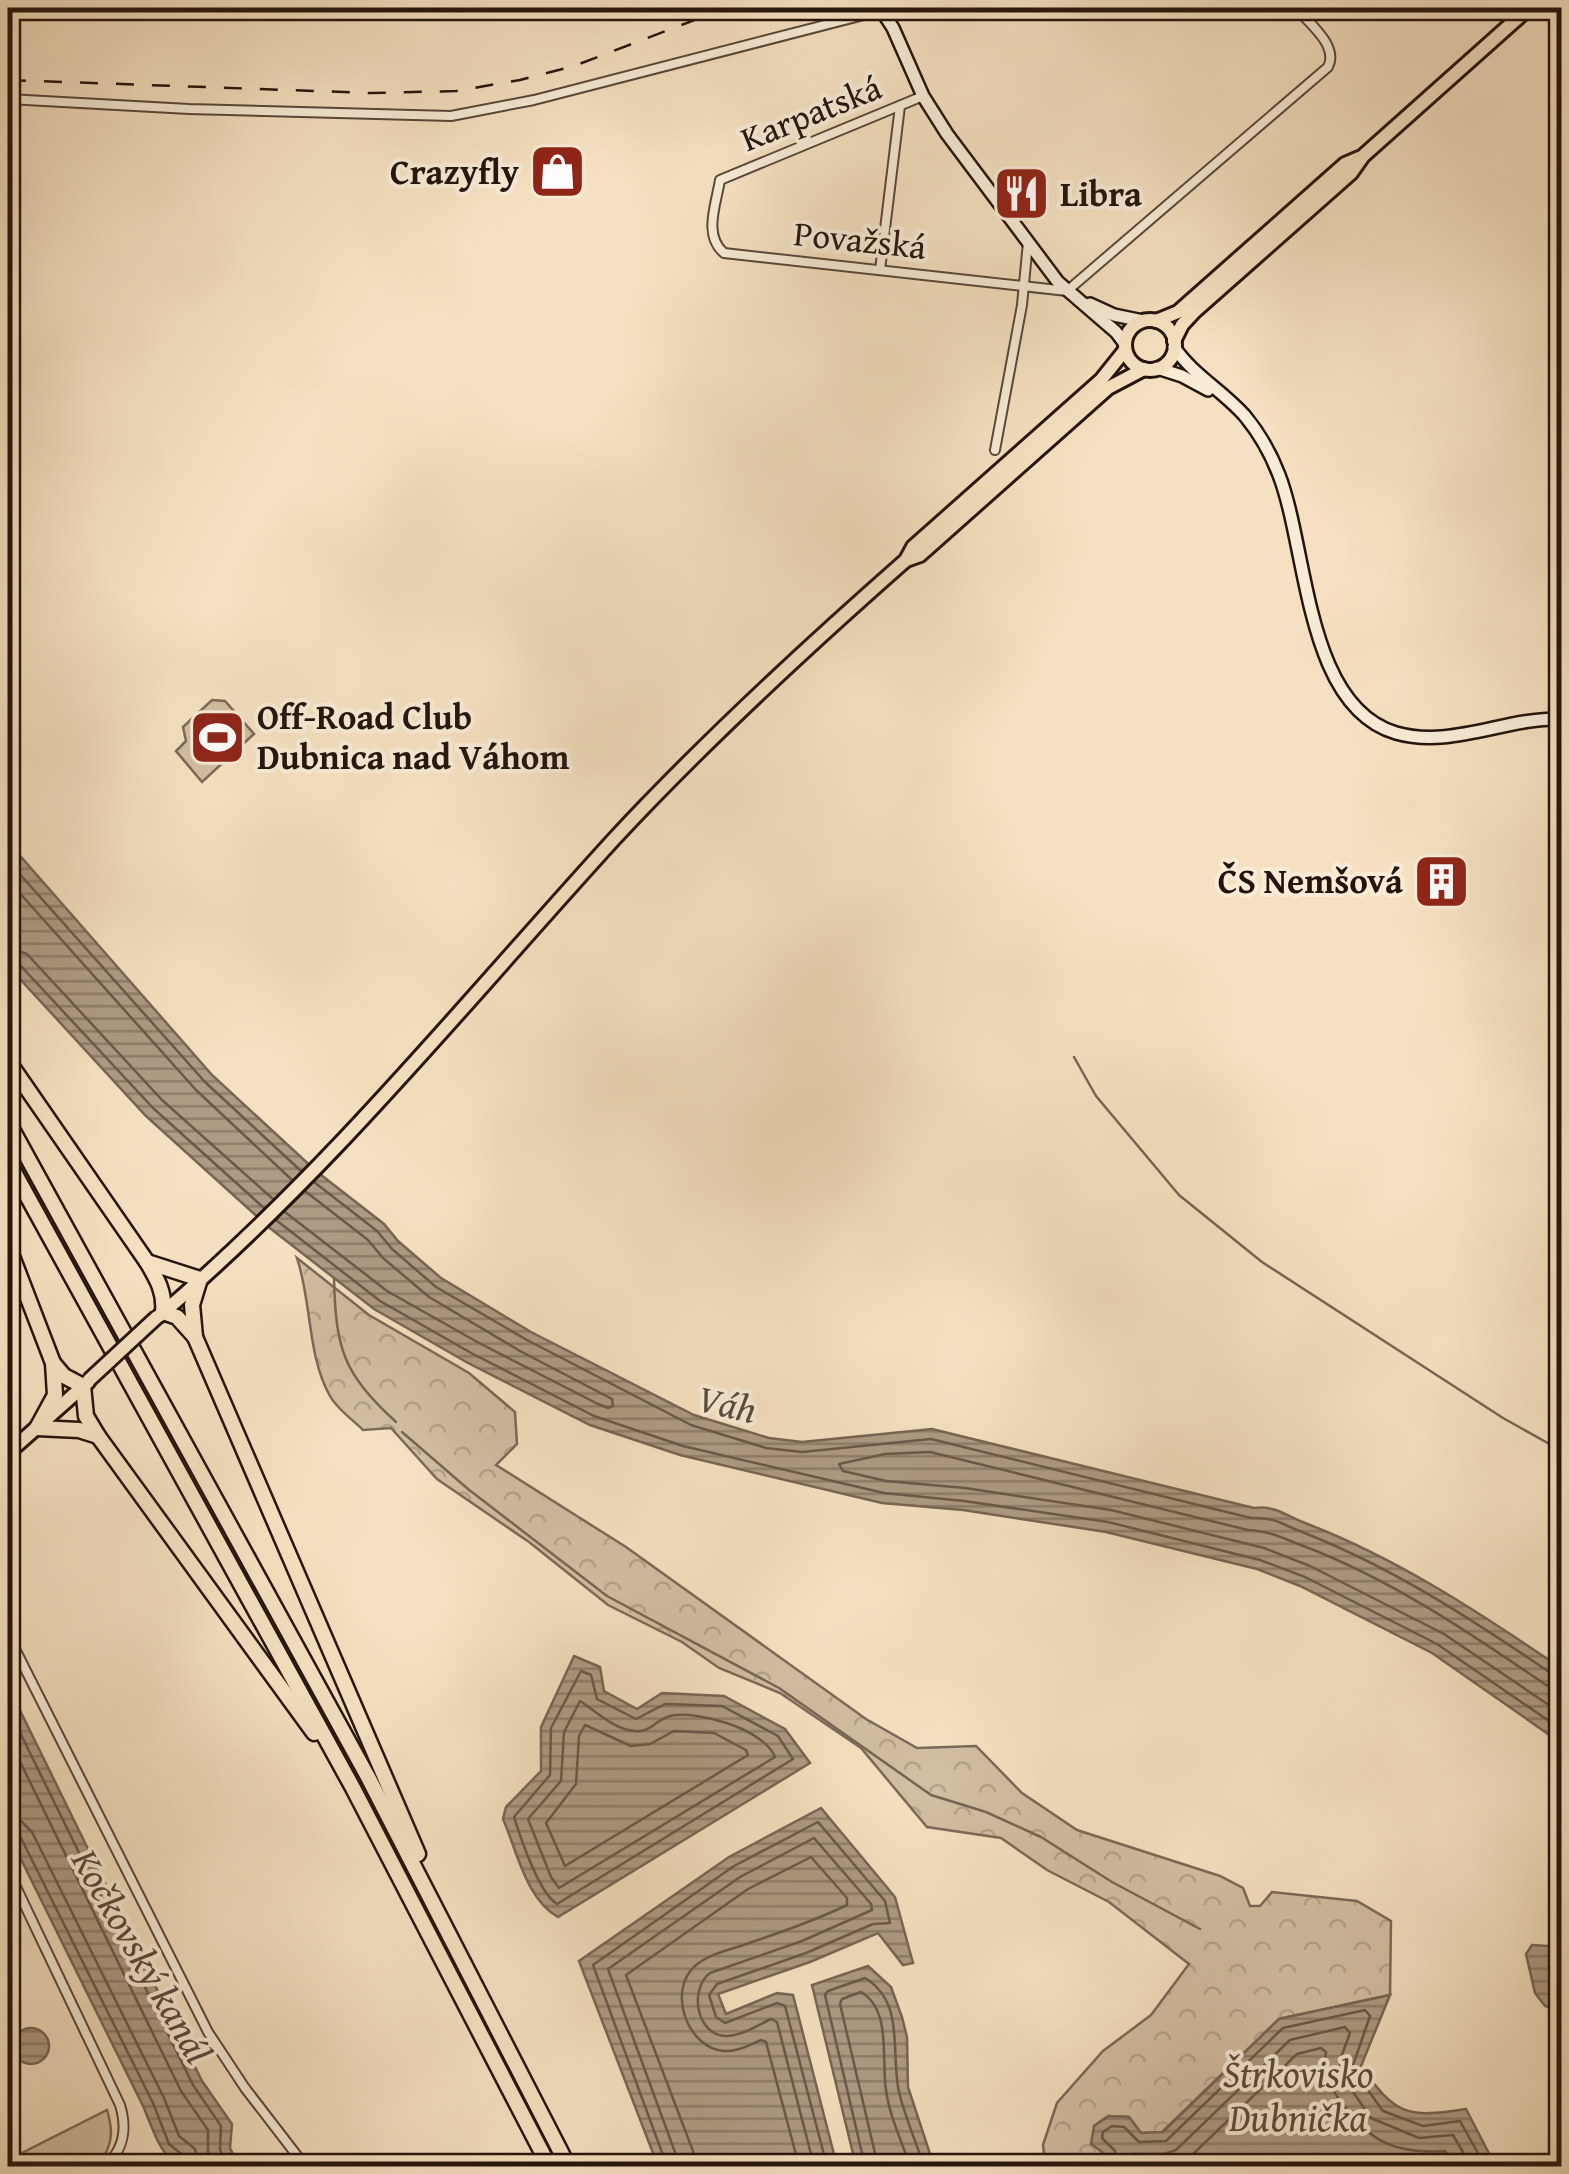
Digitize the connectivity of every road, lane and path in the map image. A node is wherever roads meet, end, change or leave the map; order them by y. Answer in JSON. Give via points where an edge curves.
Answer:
{"nodes":[{"id":1,"x":1296,"y":8,"type":"edge"},
{"id":2,"x":1529,"y":8,"type":"edge"},
{"id":3,"x":885,"y":9,"type":"edge"},
{"id":4,"x":922,"y":96,"type":"junction"},
{"id":5,"x":8,"y":99,"type":"edge"},
{"id":6,"x":900,"y":106,"type":"junction"},
{"id":7,"x":1363,"y":156,"type":"junction"},
{"id":8,"x":720,"y":180,"type":"joint"},
{"id":9,"x":1028,"y":242,"type":"junction"},
{"id":10,"x":880,"y":270,"type":"junction"},
{"id":11,"x":1024,"y":284,"type":"junction"},
{"id":12,"x":1072,"y":294,"type":"junction"},
{"id":13,"x":1149,"y":321,"type":"junction"},
{"id":14,"x":1174,"y":344,"type":"junction"},
{"id":15,"x":1125,"y":347,"type":"junction"},
{"id":16,"x":1151,"y":369,"type":"junction"},
{"id":17,"x":1226,"y":398,"type":"junction"},
{"id":18,"x":995,"y":450,"type":"dead end"},
{"id":19,"x":906,"y":560,"type":"junction"},
{"id":20,"x":1562,"y":719,"type":"edge"},
{"id":21,"x":8,"y":1061,"type":"edge"},
{"id":22,"x":8,"y":1122,"type":"edge"},
{"id":23,"x":8,"y":1160,"type":"edge"},
{"id":24,"x":8,"y":1246,"type":"edge"},
{"id":25,"x":147,"y":1262,"type":"junction"},
{"id":26,"x":204,"y":1276,"type":"junction"},
{"id":27,"x":160,"y":1315,"type":"junction"},
{"id":28,"x":195,"y":1337,"type":"junction"},
{"id":29,"x":54,"y":1363,"type":"junction"},
{"id":30,"x":86,"y":1383,"type":"junction"},
{"id":31,"x":37,"y":1428,"type":"junction"},
{"id":32,"x":98,"y":1436,"type":"junction"},
{"id":33,"x":8,"y":1453,"type":"edge"},
{"id":34,"x":8,"y":1635,"type":"edge"},
{"id":35,"x":353,"y":1788,"type":"junction"},
{"id":36,"x":8,"y":1870,"type":"edge"},
{"id":37,"x":422,"y":1880,"type":"junction"},
{"id":38,"x":105,"y":2166,"type":"edge"},
{"id":39,"x":306,"y":2166,"type":"edge"},
{"id":40,"x":548,"y":2166,"type":"edge"},
{"id":41,"x":568,"y":2166,"type":"edge"}],
"edges":[{"from":1,"to":12,"type":"street","via":[[1330,48],[1328,67]]},
{"from":2,"to":7,"type":"main road"},
{"from":3,"to":4,"type":"main road"},
{"from":3,"to":5,"type":"street","via":[[493,110],[442,116]]},
{"from":4,"to":6,"type":"street","name":"Karpatská"},
{"from":4,"to":9,"type":"main road"},
{"from":6,"to":8,"type":"street","name":"Karpatská"},
{"from":6,"to":10,"type":"street"},
{"from":7,"to":13,"type":"main road","via":[[1178,312]]},
{"from":7,"to":14,"type":"main road","via":[[1195,311]]},
{"from":8,"to":10,"type":"street","name":"Považská","via":[[711,233],[724,253]]},
{"from":9,"to":11,"type":"street"},
{"from":9,"to":12,"type":"main road"},
{"from":10,"to":11,"type":"street","name":"Považská"},
{"from":11,"to":12,"type":"street","name":"Považská"},
{"from":11,"to":18,"type":"street"},
{"from":12,"to":13,"type":"main road","via":[[1114,316]]},
{"from":12,"to":15,"type":"main road"},
{"from":13,"to":14,"type":"main road","via":[[1168,328]]},
{"from":13,"to":15,"type":"main road","via":[[1128,332]]},
{"from":14,"to":16,"type":"main road","via":[[1167,362]]},
{"from":14,"to":17,"type":"main road"},
{"from":15,"to":16,"type":"main road","via":[[1134,364]]},
{"from":15,"to":19,"type":"main road","via":[[1101,380]]},
{"from":16,"to":17,"type":"main road"},
{"from":16,"to":19,"type":"main road","via":[[1108,388],[920,555]]},
{"from":17,"to":20,"type":"main road","via":[[1275,465],[1325,656],[1353,704],[1385,729],[1422,737]]},
{"from":19,"to":26,"type":"main road","via":[[685,768],[356,1124]]},
{"from":21,"to":25,"type":"highway"},
{"from":22,"to":37,"type":"highway"},
{"from":23,"to":35,"type":"highway"},
{"from":24,"to":29,"type":"highway"},
{"from":25,"to":26,"type":"highway"},
{"from":25,"to":27,"type":"highway","via":[[161,1285]]},
{"from":26,"to":27,"type":"main road"},
{"from":26,"to":28,"type":"highway","via":[[192,1305]]},
{"from":27,"to":28,"type":"highway","via":[[177,1317]]},
{"from":27,"to":30,"type":"main road","bridge":true},
{"from":28,"to":37,"type":"highway","via":[[417,1850]]},
{"from":29,"to":30,"type":"highway","via":[[64,1376]]},
{"from":29,"to":31,"type":"highway","via":[[55,1396]]},
{"from":30,"to":31,"type":"main road"},
{"from":30,"to":32,"type":"highway","via":[[86,1416]]},
{"from":31,"to":32,"type":"highway"},
{"from":31,"to":33,"type":"main road"},
{"from":32,"to":35,"type":"highway"},
{"from":34,"to":39,"type":"street","via":[[208,2032]]},
{"from":35,"to":40,"type":"highway"},
{"from":36,"to":38,"type":"street","via":[[120,2104],[122,2139]]},
{"from":37,"to":41,"type":"highway"}]}
